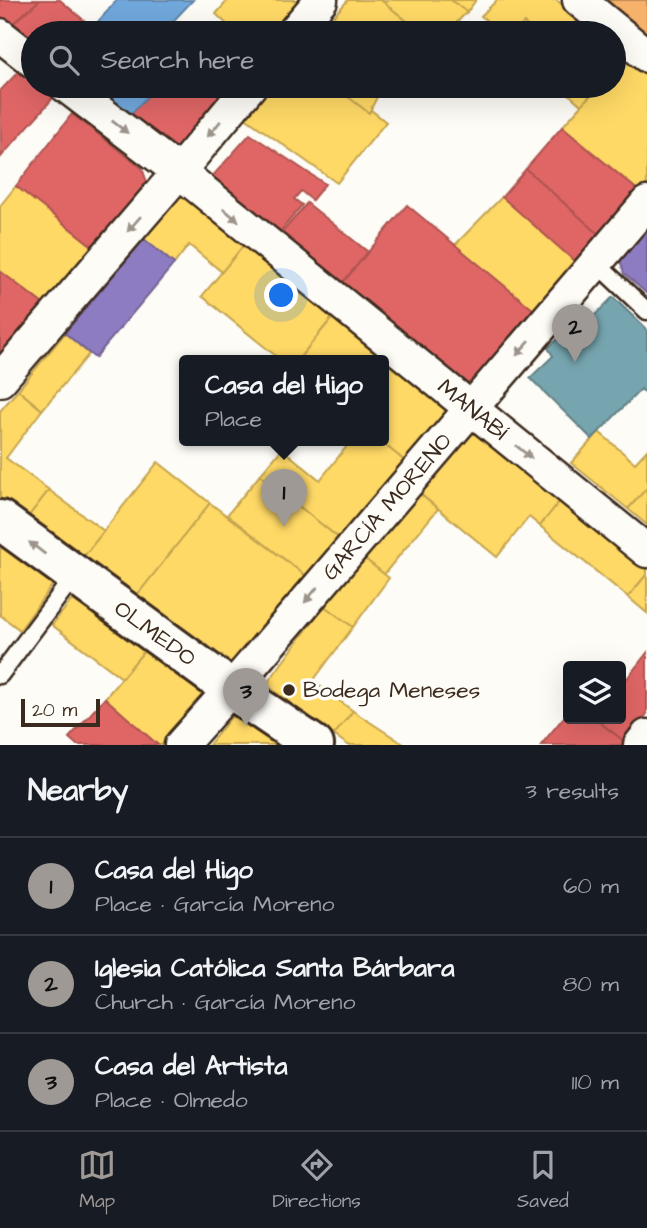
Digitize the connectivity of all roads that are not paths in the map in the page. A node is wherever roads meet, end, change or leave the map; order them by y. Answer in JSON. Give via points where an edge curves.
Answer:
{"nodes":[{"id":1,"x":321,"y":0,"type":"edge"},
{"id":2,"x":579,"y":0,"type":"edge"},
{"id":3,"x":303,"y":21,"type":"edge"},
{"id":4,"x":605,"y":21,"type":"edge"},
{"id":5,"x":0,"y":35,"type":"edge"},
{"id":6,"x":626,"y":38,"type":"edge"},
{"id":7,"x":21,"y":52,"type":"edge"},
{"id":8,"x":647,"y":55,"type":"edge"},
{"id":9,"x":82,"y":98,"type":"edge"},
{"id":10,"x":240,"y":98,"type":"edge"},
{"id":11,"x":178,"y":172,"type":"junction"},
{"id":12,"x":647,"y":203,"type":"edge"},
{"id":13,"x":596,"y":263,"type":"junction"},
{"id":14,"x":647,"y":311,"type":"edge"},
{"id":15,"x":0,"y":380,"type":"edge"},
{"id":16,"x":470,"y":410,"type":"junction"},
{"id":17,"x":0,"y":520,"type":"edge"},
{"id":18,"x":647,"y":551,"type":"edge"},
{"id":19,"x":74,"y":576,"type":"junction"},
{"id":20,"x":0,"y":675,"type":"edge"},
{"id":21,"x":231,"y":689,"type":"junction"},
{"id":22,"x":647,"y":736,"type":"edge"},
{"id":23,"x":181,"y":745,"type":"edge"},
{"id":24,"x":314,"y":745,"type":"edge"},
{"id":25,"x":640,"y":745,"type":"edge"}],
"edges":[{"from":1,"to":3,"type":"street"},
{"from":2,"to":4,"type":"street"},
{"from":5,"to":7,"type":"street"},
{"from":6,"to":8,"type":"street"},
{"from":9,"to":11,"type":"street","name":"MANABÍ","one_way":true},
{"from":10,"to":11,"type":"street","one_way":true},
{"from":11,"to":15,"type":"street","one_way":true},
{"from":11,"to":16,"type":"street","name":"MANABÍ","one_way":true},
{"from":12,"to":13,"type":"street","name":"GARCÍA MORENO"},
{"from":13,"to":14,"type":"lane"},
{"from":13,"to":16,"type":"street","name":"GARCÍA MORENO","one_way":true},
{"from":16,"to":18,"type":"street","name":"MANABÍ","one_way":true},
{"from":16,"to":21,"type":"street","name":"GARCÍA MORENO","one_way":true},
{"from":19,"to":17,"type":"street","name":"OLMEDO","one_way":true},
{"from":19,"to":20,"type":"lane"},
{"from":19,"to":21,"type":"street","name":"OLMEDO"},
{"from":21,"to":23,"type":"street","name":"GARCÍA MORENO"},
{"from":21,"to":24,"type":"street","name":"OLMEDO"},
{"from":22,"to":25,"type":"street"}]}
